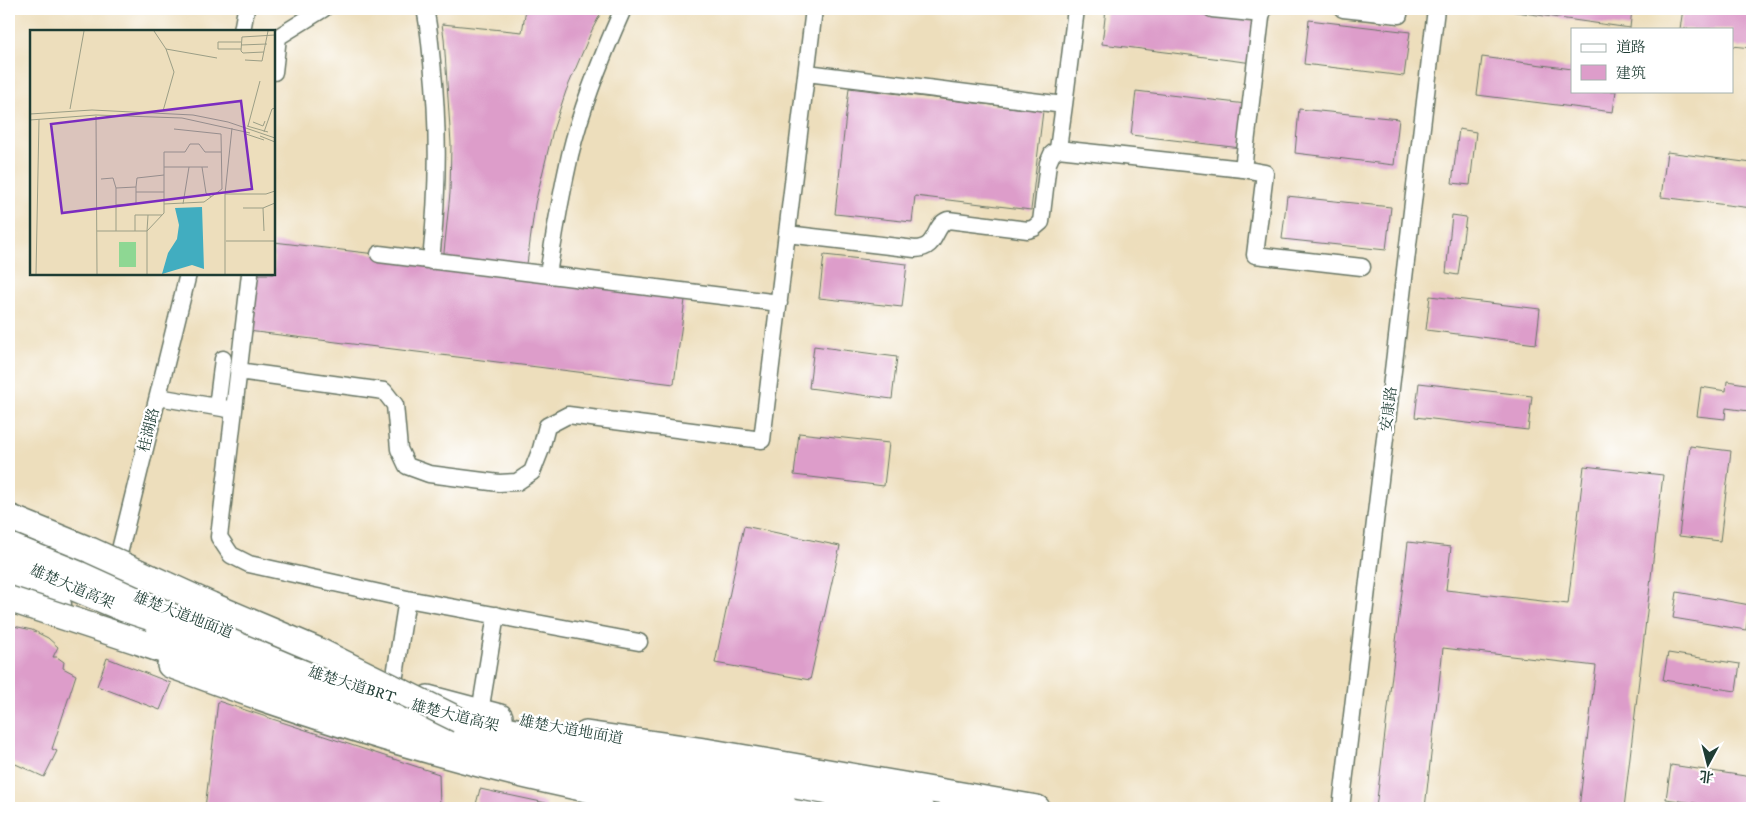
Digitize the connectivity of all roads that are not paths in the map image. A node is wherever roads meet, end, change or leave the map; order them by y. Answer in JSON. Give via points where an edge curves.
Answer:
{"nodes":[{"id":1,"x":246,"y":9,"type":"edge"},
{"id":2,"x":323,"y":9,"type":"edge"},
{"id":3,"x":425,"y":9,"type":"edge"},
{"id":4,"x":623,"y":9,"type":"edge"},
{"id":5,"x":814,"y":9,"type":"edge"},
{"id":6,"x":1076,"y":9,"type":"edge"},
{"id":7,"x":1212,"y":9,"type":"edge"},
{"id":8,"x":1343,"y":9,"type":"edge"},
{"id":9,"x":1436,"y":9,"type":"edge"},
{"id":10,"x":1262,"y":11,"type":"edge"},
{"id":11,"x":1399,"y":15,"type":"dead end"},
{"id":12,"x":242,"y":30,"type":"edge"},
{"id":13,"x":275,"y":63,"type":"edge"},
{"id":14,"x":806,"y":73,"type":"junction"},
{"id":15,"x":1064,"y":105,"type":"junction"},
{"id":16,"x":1058,"y":149,"type":"junction"},
{"id":17,"x":1243,"y":169,"type":"junction"},
{"id":18,"x":787,"y":234,"type":"junction"},
{"id":19,"x":379,"y":254,"type":"dead end"},
{"id":20,"x":431,"y":260,"type":"junction"},
{"id":21,"x":1362,"y":267,"type":"dead end"},
{"id":22,"x":188,"y":275,"type":"edge"},
{"id":23,"x":250,"y":275,"type":"edge"},
{"id":24,"x":548,"y":275,"type":"junction"},
{"id":25,"x":779,"y":303,"type":"junction"},
{"id":26,"x":222,"y":359,"type":"dead end"},
{"id":27,"x":238,"y":371,"type":"junction"},
{"id":28,"x":158,"y":397,"type":"junction"},
{"id":29,"x":217,"y":407,"type":"junction"},
{"id":30,"x":234,"y":410,"type":"junction"},
{"id":31,"x":9,"y":517,"type":"edge"},
{"id":32,"x":9,"y":543,"type":"edge"},
{"id":33,"x":9,"y":560,"type":"edge"},
{"id":34,"x":9,"y":583,"type":"edge"},
{"id":35,"x":110,"y":587,"type":"junction"},
{"id":36,"x":9,"y":598,"type":"edge"},
{"id":37,"x":407,"y":599,"type":"junction"},
{"id":38,"x":496,"y":615,"type":"junction"},
{"id":39,"x":143,"y":642,"type":"junction"},
{"id":40,"x":640,"y":642,"type":"dead end"},
{"id":41,"x":394,"y":688,"type":"junction"},
{"id":42,"x":470,"y":716,"type":"junction"},
{"id":43,"x":586,"y":761,"type":"dead end"},
{"id":44,"x":703,"y":808,"type":"edge"},
{"id":45,"x":785,"y":808,"type":"edge"},
{"id":46,"x":818,"y":808,"type":"edge"},
{"id":47,"x":920,"y":808,"type":"edge"},
{"id":48,"x":1038,"y":808,"type":"edge"},
{"id":49,"x":1341,"y":808,"type":"edge"}],
"edges":[{"from":1,"to":12,"type":"street"},
{"from":2,"to":13,"type":"street","via":[[278,36]]},
{"from":3,"to":20,"type":"street","via":[[435,90],[438,150]]},
{"from":4,"to":24,"type":"street","via":[[586,102],[570,154]]},
{"from":5,"to":14,"type":"street"},
{"from":6,"to":15,"type":"street"},
{"from":7,"to":10,"type":"street"},
{"from":8,"to":11,"type":"street"},
{"from":9,"to":49,"type":"street","name":"安康路"},
{"from":10,"to":17,"type":"street"},
{"from":14,"to":15,"type":"street"},
{"from":14,"to":18,"type":"street"},
{"from":15,"to":16,"type":"street"},
{"from":16,"to":17,"type":"street"},
{"from":16,"to":18,"type":"street","via":[[1048,163],[1041,222],[1028,230],[948,220],[940,225],[930,243],[915,249]]},
{"from":17,"to":21,"type":"street","via":[[1265,173],[1255,255]]},
{"from":18,"to":25,"type":"street"},
{"from":19,"to":20,"type":"street"},
{"from":20,"to":24,"type":"street"},
{"from":22,"to":28,"type":"street","name":"桂湖路"},
{"from":23,"to":27,"type":"street"},
{"from":24,"to":25,"type":"street"},
{"from":25,"to":27,"type":"street","via":[[762,440],[727,429],[568,415],[547,426],[532,472],[517,482],[499,483],[429,474],[407,466],[399,449],[395,406],[384,391]]},
{"from":26,"to":29,"type":"street"},
{"from":27,"to":30,"type":"street"},
{"from":28,"to":29,"type":"street"},
{"from":28,"to":35,"type":"street","name":"桂湖路"},
{"from":29,"to":30,"type":"street"},
{"from":30,"to":37,"type":"street","via":[[219,537],[231,555],[249,564]]},
{"from":31,"to":42,"type":"main road","bridge":true},
{"from":32,"to":35,"type":"main road","name":"雄楚大道地面道"},
{"from":33,"to":42,"type":"highway","name":"雄楚大道高架","bridge":true,"via":[[173,629],[293,670]]},
{"from":34,"to":39,"type":"highway","name":"雄楚大道高架","bridge":true},
{"from":35,"to":41,"type":"main road","name":"雄楚大道地面道","via":[[280,653]]},
{"from":36,"to":39,"type":"main road","bridge":true},
{"from":36,"to":44,"type":"main road","via":[[130,650],[266,701],[384,737],[459,759],[591,790]]},
{"from":37,"to":38,"type":"street"},
{"from":37,"to":41,"type":"street"},
{"from":38,"to":40,"type":"street"},
{"from":38,"to":42,"type":"street"},
{"from":39,"to":45,"type":"highway","name":"雄楚大道高架","via":[[275,688],[460,741],[671,789]]},
{"from":41,"to":42,"type":"main road","name":"雄楚大道地面道"},
{"from":42,"to":47,"type":"highway","name":"雄楚大道高架","via":[[684,765]]},
{"from":42,"to":48,"type":"main road","name":"雄楚大道地面道","via":[[705,751]]},
{"from":43,"to":46,"type":"lane"}]}
